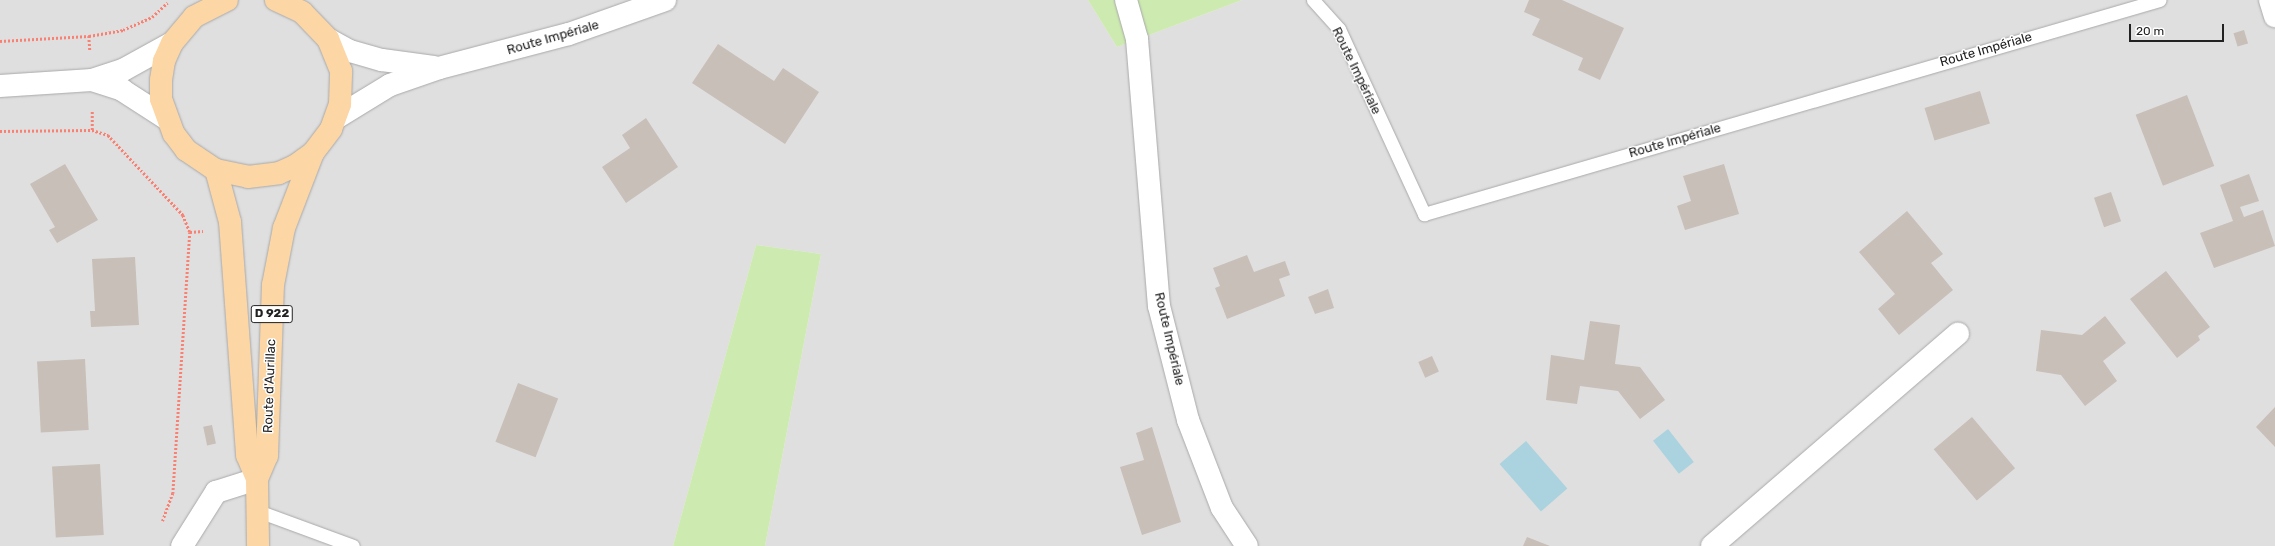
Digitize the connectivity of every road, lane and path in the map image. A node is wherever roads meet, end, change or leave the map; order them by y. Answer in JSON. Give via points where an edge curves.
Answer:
{"nodes":[{"id":1,"x":170,"y":0,"type":"edge"},
{"id":2,"x":276,"y":0,"type":"edge"},
{"id":3,"x":665,"y":0,"type":"edge"},
{"id":4,"x":1126,"y":0,"type":"edge"},
{"id":5,"x":1313,"y":0,"type":"edge"},
{"id":6,"x":2159,"y":0,"type":"edge"},
{"id":7,"x":2270,"y":0,"type":"edge"},
{"id":8,"x":215,"y":3,"type":"edge"},
{"id":9,"x":299,"y":6,"type":"edge"},
{"id":10,"x":2275,"y":16,"type":"edge"},
{"id":11,"x":328,"y":39,"type":"junction"},
{"id":12,"x":0,"y":41,"type":"edge"},
{"id":13,"x":172,"y":43,"type":"junction"},
{"id":14,"x":439,"y":68,"type":"junction"},
{"id":15,"x":92,"y":80,"type":"junction"},
{"id":16,"x":0,"y":86,"type":"edge"},
{"id":17,"x":336,"y":118,"type":"junction"},
{"id":18,"x":167,"y":119,"type":"junction"},
{"id":19,"x":0,"y":131,"type":"edge"},
{"id":20,"x":313,"y":153,"type":"junction"},
{"id":21,"x":216,"y":170,"type":"junction"},
{"id":22,"x":1958,"y":334,"type":"dead end"},
{"id":23,"x":257,"y":479,"type":"junction"},
{"id":24,"x":258,"y":511,"type":"junction"},
{"id":25,"x":162,"y":525,"type":"dead end"},
{"id":26,"x":1244,"y":544,"type":"edge"},
{"id":27,"x":182,"y":546,"type":"edge"},
{"id":28,"x":258,"y":546,"type":"edge"},
{"id":29,"x":353,"y":546,"type":"edge"},
{"id":30,"x":1712,"y":546,"type":"edge"}],
"edges":[{"from":1,"to":12,"type":"path","via":[[152,17],[123,30],[89,36]]},
{"from":2,"to":9,"type":"main road"},
{"from":3,"to":14,"type":"street","name":"Route Impériale","via":[[569,34]]},
{"from":4,"to":26,"type":"street","name":"Route Impériale","via":[[1137,39],[1159,306],[1188,420],[1222,508]]},
{"from":5,"to":6,"type":"lane","name":"Route Impériale","via":[[1339,29],[1424,214]]},
{"from":7,"to":10,"type":"street"},
{"from":8,"to":13,"type":"main road","via":[[194,17]]},
{"from":9,"to":11,"type":"main road"},
{"from":11,"to":14,"type":"street","name":"Route Impériale","via":[[350,51],[382,60]]},
{"from":11,"to":17,"type":"main road","via":[[341,71],[342,88]]},
{"from":13,"to":15,"type":"street","via":[[124,70]]},
{"from":13,"to":18,"type":"main road","via":[[164,61],[161,80],[161,99]]},
{"from":14,"to":17,"type":"street","name":"Route Impériale","via":[[390,85]]},
{"from":15,"to":16,"type":"street"},
{"from":15,"to":18,"type":"street","via":[[122,90]]},
{"from":17,"to":20,"type":"main road"},
{"from":18,"to":21,"type":"main road","via":[[186,150]]},
{"from":19,"to":25,"type":"path","via":[[92,130],[108,136],[183,215],[190,232],[173,493]]},
{"from":20,"to":21,"type":"main road","via":[[295,166],[263,176],[248,177]]},
{"from":20,"to":23,"type":"main road","name":"Route d'Aurillac","number":"D 922","via":[[284,228],[273,285],[267,456]]},
{"from":21,"to":23,"type":"main road","name":"Route d'Aurillac","number":"D 922","via":[[230,222],[248,455]]},
{"from":22,"to":30,"type":"street"},
{"from":23,"to":24,"type":"main road","name":"Route d'Aurillac","number":"D 922"},
{"from":23,"to":27,"type":"street","via":[[216,492]]},
{"from":24,"to":28,"type":"main road","name":"Route d'Aurillac","number":"D 922"},
{"from":24,"to":29,"type":"lane"}]}
